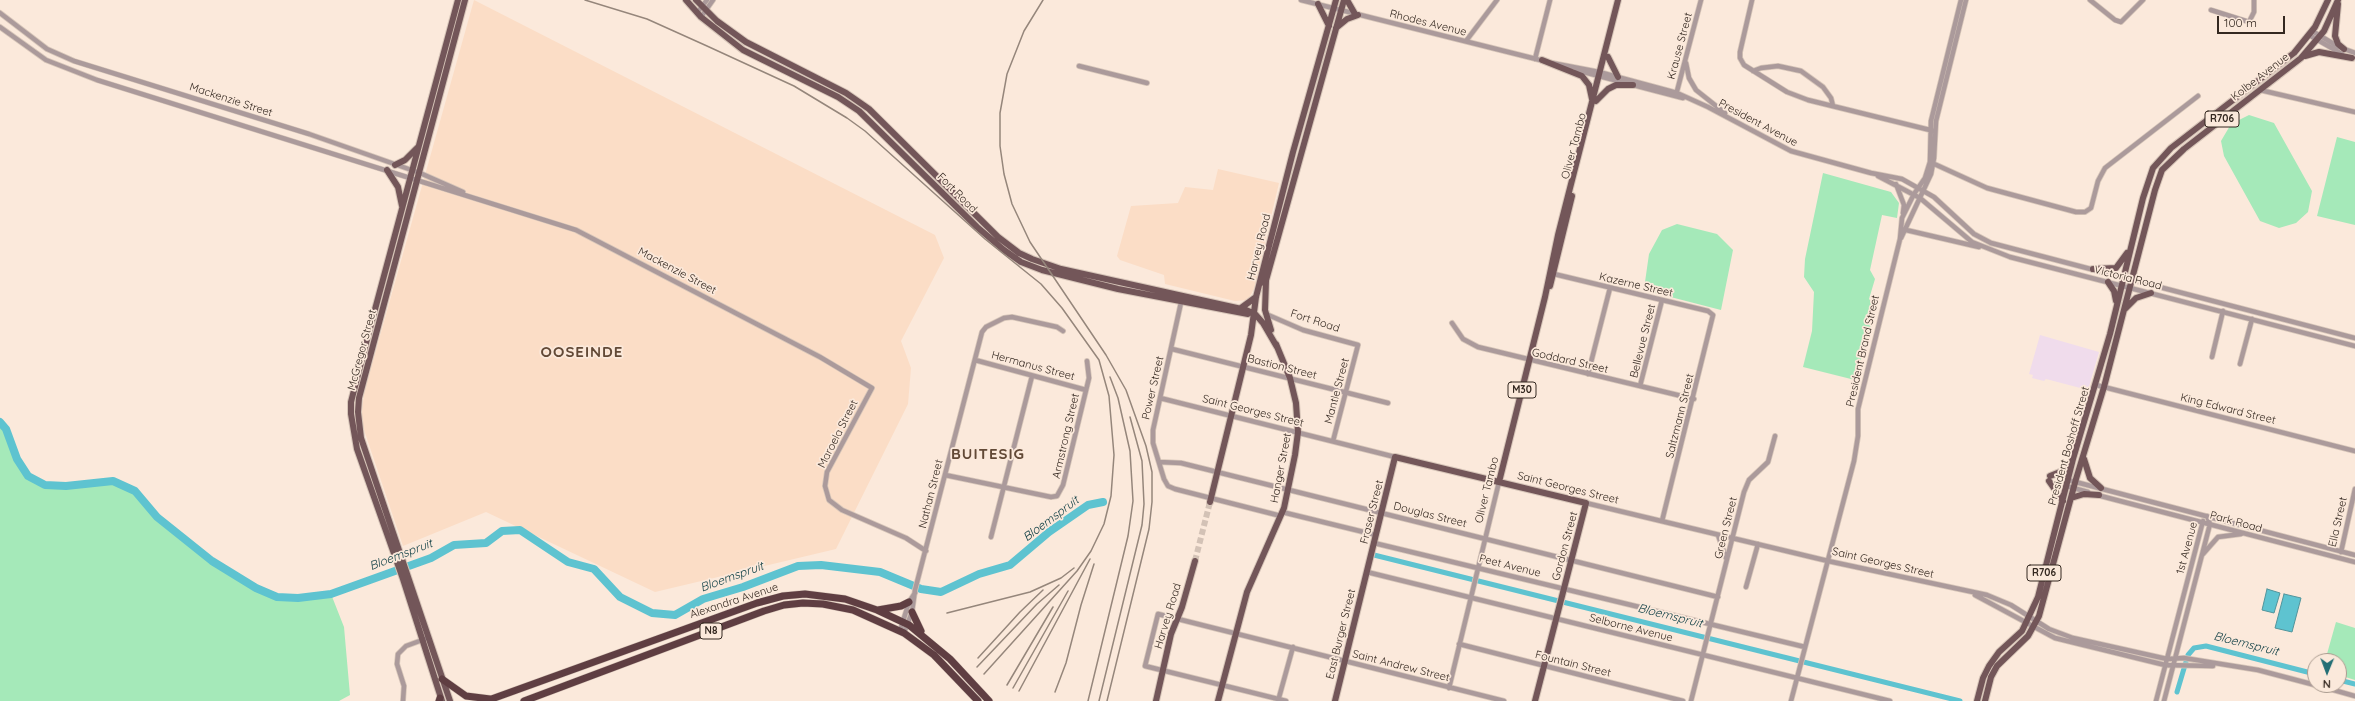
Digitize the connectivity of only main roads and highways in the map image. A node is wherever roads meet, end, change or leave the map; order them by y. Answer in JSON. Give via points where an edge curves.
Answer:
{"nodes":[{"id":1,"x":458,"y":0,"type":"edge"},
{"id":2,"x":465,"y":0,"type":"edge"},
{"id":3,"x":686,"y":0,"type":"edge"},
{"id":4,"x":696,"y":0,"type":"edge"},
{"id":5,"x":1336,"y":0,"type":"edge"},
{"id":6,"x":1344,"y":0,"type":"edge"},
{"id":7,"x":1347,"y":0,"type":"edge"},
{"id":8,"x":1618,"y":0,"type":"edge"},
{"id":9,"x":1622,"y":0,"type":"edge"},
{"id":10,"x":2328,"y":0,"type":"edge"},
{"id":11,"x":2338,"y":0,"type":"edge"},
{"id":12,"x":1318,"y":4,"type":"road end"},
{"id":13,"x":1329,"y":26,"type":"junction"},
{"id":14,"x":1336,"y":28,"type":"junction"},
{"id":15,"x":2344,"y":49,"type":"road end"},
{"id":16,"x":1608,"y":56,"type":"junction"},
{"id":17,"x":2354,"y":56,"type":"edge"},
{"id":18,"x":2300,"y":58,"type":"junction"},
{"id":19,"x":1542,"y":60,"type":"road end"},
{"id":20,"x":1601,"y":75,"type":"junction"},
{"id":21,"x":1618,"y":77,"type":"road end"},
{"id":22,"x":1633,"y":85,"type":"road end"},
{"id":23,"x":1594,"y":101,"type":"junction"},
{"id":24,"x":877,"y":116,"type":"junction"},
{"id":25,"x":871,"y":122,"type":"junction"},
{"id":26,"x":418,"y":148,"type":"junction"},
{"id":27,"x":1293,"y":152,"type":"junction"},
{"id":28,"x":1301,"y":154,"type":"junction"},
{"id":29,"x":395,"y":165,"type":"road end"},
{"id":30,"x":1577,"y":166,"type":"junction"},
{"id":31,"x":388,"y":170,"type":"road end"},
{"id":32,"x":402,"y":209,"type":"junction"},
{"id":33,"x":2131,"y":248,"type":"junction"},
{"id":34,"x":2093,"y":269,"type":"road end"},
{"id":35,"x":2123,"y":278,"type":"joint"},
{"id":36,"x":1266,"y":281,"type":"junction"},
{"id":37,"x":2108,"y":282,"type":"road end"},
{"id":38,"x":2130,"y":287,"type":"joint"},
{"id":39,"x":2151,"y":293,"type":"road end"},
{"id":40,"x":1256,"y":297,"type":"junction"},
{"id":41,"x":1545,"y":297,"type":"junction"},
{"id":42,"x":1182,"y":299,"type":"junction"},
{"id":43,"x":2117,"y":303,"type":"junction"},
{"id":44,"x":1241,"y":308,"type":"junction"},
{"id":45,"x":2124,"y":310,"type":"junction"},
{"id":46,"x":1247,"y":314,"type":"junction"},
{"id":47,"x":1255,"y":314,"type":"junction"},
{"id":48,"x":1251,"y":335,"type":"junction"},
{"id":49,"x":1277,"y":347,"type":"junction"},
{"id":50,"x":1396,"y":457,"type":"joint"},
{"id":51,"x":2084,"y":457,"type":"junction"},
{"id":52,"x":2073,"y":459,"type":"junction"},
{"id":53,"x":1499,"y":482,"type":"junction"},
{"id":54,"x":2101,"y":488,"type":"road end"},
{"id":55,"x":2099,"y":495,"type":"road end"},
{"id":56,"x":2071,"y":498,"type":"junction"},
{"id":57,"x":1211,"y":500,"type":"tunnel mouth"},
{"id":58,"x":2063,"y":501,"type":"junction"},
{"id":59,"x":1586,"y":503,"type":"joint"},
{"id":60,"x":399,"y":559,"type":"junction"},
{"id":61,"x":1195,"y":561,"type":"tunnel mouth"},
{"id":62,"x":1367,"y":572,"type":"joint"},
{"id":63,"x":406,"y":578,"type":"junction"},
{"id":64,"x":909,"y":602,"type":"road end"},
{"id":65,"x":877,"y":610,"type":"junction"},
{"id":66,"x":912,"y":612,"type":"road end"},
{"id":67,"x":926,"y":637,"type":"junction"},
{"id":68,"x":442,"y":679,"type":"junction"},
{"id":69,"x":440,"y":700,"type":"edge"},
{"id":70,"x":490,"y":700,"type":"edge"},
{"id":71,"x":450,"y":701,"type":"edge"},
{"id":72,"x":524,"y":701,"type":"edge"},
{"id":73,"x":978,"y":701,"type":"edge"},
{"id":74,"x":989,"y":701,"type":"edge"},
{"id":75,"x":1156,"y":701,"type":"edge"},
{"id":76,"x":1218,"y":701,"type":"edge"},
{"id":77,"x":1335,"y":701,"type":"edge"},
{"id":78,"x":1536,"y":701,"type":"edge"},
{"id":79,"x":1977,"y":701,"type":"edge"},
{"id":80,"x":1985,"y":701,"type":"edge"}],
"edges":[{"from":1,"to":26,"type":"main road","name":"McGregor Street"},
{"from":2,"to":60,"type":"main road","name":"McGregor Street","via":[[359,398],[358,412],[362,438]]},
{"from":3,"to":25,"type":"main road","name":"Fort Road","via":[[699,15],[743,50],[838,97]]},
{"from":4,"to":24,"type":"main road","name":"Fort Road","via":[[746,42],[846,93]]},
{"from":5,"to":13,"type":"main road","name":"Harvey Road"},
{"from":6,"to":14,"type":"main road","name":"Harvey Road"},
{"from":7,"to":14,"type":"main road","via":[[1357,14],[1347,18]]},
{"from":8,"to":20,"type":"main road","name":"Oliver Tambo","number":"M30"},
{"from":9,"to":16,"type":"main road","name":"Oliver Tambo","number":"M30"},
{"from":10,"to":33,"type":"main road","name":"Kolbe Avenue","number":"R706","via":[[2311,33],[2288,59],[2171,148],[2158,161],[2149,178]]},
{"from":11,"to":15,"type":"main road","via":[[2335,36],[2338,44]]},
{"from":11,"to":18,"type":"main road","name":"Kolbe Avenue","number":"R706","via":[[2319,38]]},
{"from":12,"to":13,"type":"main road"},
{"from":13,"to":27,"type":"main road","name":"Harvey Road"},
{"from":14,"to":28,"type":"main road","name":"Harvey Road"},
{"from":16,"to":20,"type":"main road","name":"Oliver Tambo","number":"M30"},
{"from":16,"to":21,"type":"main road"},
{"from":17,"to":18,"type":"main road","via":[[2320,52]]},
{"from":18,"to":38,"type":"main road","name":"Kolbe Avenue","number":"R706","via":[[2184,149],[2162,170]]},
{"from":19,"to":23,"type":"main road","via":[[1582,76],[1589,85]]},
{"from":20,"to":23,"type":"main road","name":"Oliver Tambo","number":"M30"},
{"from":22,"to":23,"type":"main road","via":[[1616,85]]},
{"from":23,"to":30,"type":"main road","name":"Oliver Tambo","number":"M30"},
{"from":24,"to":25,"type":"main road"},
{"from":24,"to":42,"type":"main road","name":"Fort Road","via":[[998,237],[1019,253],[1061,269]]},
{"from":25,"to":42,"type":"main road","name":"Fort Road","via":[[977,227],[1022,262],[1070,278]]},
{"from":26,"to":29,"type":"main road"},
{"from":26,"to":32,"type":"main road","name":"McGregor Street"},
{"from":27,"to":28,"type":"main road"},
{"from":27,"to":40,"type":"main road","name":"Harvey Road"},
{"from":28,"to":36,"type":"main road","name":"Harvey Road"},
{"from":30,"to":41,"type":"main road","name":"Oliver Tambo","number":"M30"},
{"from":30,"to":41,"type":"main road","name":"Oliver Tambo","number":"M30","via":[[1554,274]]},
{"from":31,"to":32,"type":"main road","via":[[398,187]]},
{"from":32,"to":60,"type":"main road","name":"McGregor Street","via":[[366,343],[351,414],[357,449]]},
{"from":33,"to":34,"type":"main road","via":[[2116,268]]},
{"from":33,"to":35,"type":"main road","name":"Kolbe Avenue","number":"R706"},
{"from":35,"to":43,"type":"main road","name":"President Boshoff Street","number":"R706"},
{"from":36,"to":47,"type":"main road"},
{"from":36,"to":49,"type":"main road","name":"Hanger Street","via":[[1266,314]]},
{"from":37,"to":43,"type":"main road"},
{"from":38,"to":45,"type":"main road","name":"President Boshoff Street","number":"R706"},
{"from":39,"to":45,"type":"main road","via":[[2136,298]]},
{"from":40,"to":44,"type":"main road"},
{"from":40,"to":47,"type":"main road","name":"Harvey Road"},
{"from":41,"to":53,"type":"main road","name":"Oliver Tambo","number":"M30"},
{"from":42,"to":44,"type":"main road","name":"Fort Road"},
{"from":42,"to":46,"type":"main road","name":"Fort Road"},
{"from":43,"to":52,"type":"main road","name":"President Boshoff Street","number":"R706","via":[[2096,385]]},
{"from":44,"to":47,"type":"main road","name":"Fort Road"},
{"from":45,"to":51,"type":"main road","name":"President Boshoff Street","number":"R706"},
{"from":46,"to":47,"type":"main road","name":"Fort Road"},
{"from":46,"to":48,"type":"main road"},
{"from":47,"to":48,"type":"main road","name":"Harvey Road"},
{"from":47,"to":49,"type":"main road","name":"Fort Road","via":[[1264,323]]},
{"from":48,"to":57,"type":"main road","name":"Harvey Road"},
{"from":49,"to":76,"type":"main road","name":"Hanger Street","via":[[1290,378],[1296,403],[1298,432],[1289,490],[1249,585]]},
{"from":50,"to":53,"type":"main road","name":"Saint Georges Street"},
{"from":50,"to":62,"type":"main road","name":"Fraser Street"},
{"from":51,"to":54,"type":"main road","via":[[2090,478]]},
{"from":51,"to":56,"type":"main road","name":"President Boshoff Street","number":"R706"},
{"from":52,"to":58,"type":"main road","name":"President Boshoff Street","number":"R706"},
{"from":52,"to":58,"type":"main road","via":[[2065,470],[2050,479]]},
{"from":53,"to":59,"type":"main road","name":"Saint Georges Street"},
{"from":55,"to":56,"type":"main road","via":[[2084,494]]},
{"from":56,"to":80,"type":"main road","name":"President Boshoff Street","number":"R706","via":[[2037,622],[2034,629],[1997,666]]},
{"from":58,"to":79,"type":"main road","name":"President Boshoff Street","number":"R706","via":[[2030,618],[2019,636],[1994,657],[1983,678]]},
{"from":59,"to":78,"type":"main road","name":"Gordon Street"},
{"from":60,"to":63,"type":"main road","name":"McGregor Street"},
{"from":61,"to":75,"type":"main road","name":"Harvey Road"},
{"from":62,"to":77,"type":"main road","name":"East Burger Street"},
{"from":63,"to":68,"type":"main road","name":"McGregor Street","via":[[430,637]]},
{"from":63,"to":69,"type":"main road","name":"McGregor Street"},
{"from":64,"to":65,"type":"highway"},
{"from":65,"to":67,"type":"highway","name":"Alexandra Avenue","number":"N8","via":[[905,622]]},
{"from":65,"to":70,"type":"highway","name":"Alexandra Avenue","number":"N8","via":[[826,595],[783,596],[757,603]]},
{"from":66,"to":67,"type":"highway"},
{"from":67,"to":74,"type":"highway","name":"Alexandra Avenue","number":"N8","via":[[968,676]]},
{"from":68,"to":70,"type":"highway","via":[[466,696]]},
{"from":68,"to":71,"type":"main road","name":"McGregor Street"},
{"from":72,"to":73,"type":"highway","name":"Alexandra Avenue","number":"N8","via":[[764,611],[784,605],[812,603],[862,613],[902,632],[934,655]]}]}
